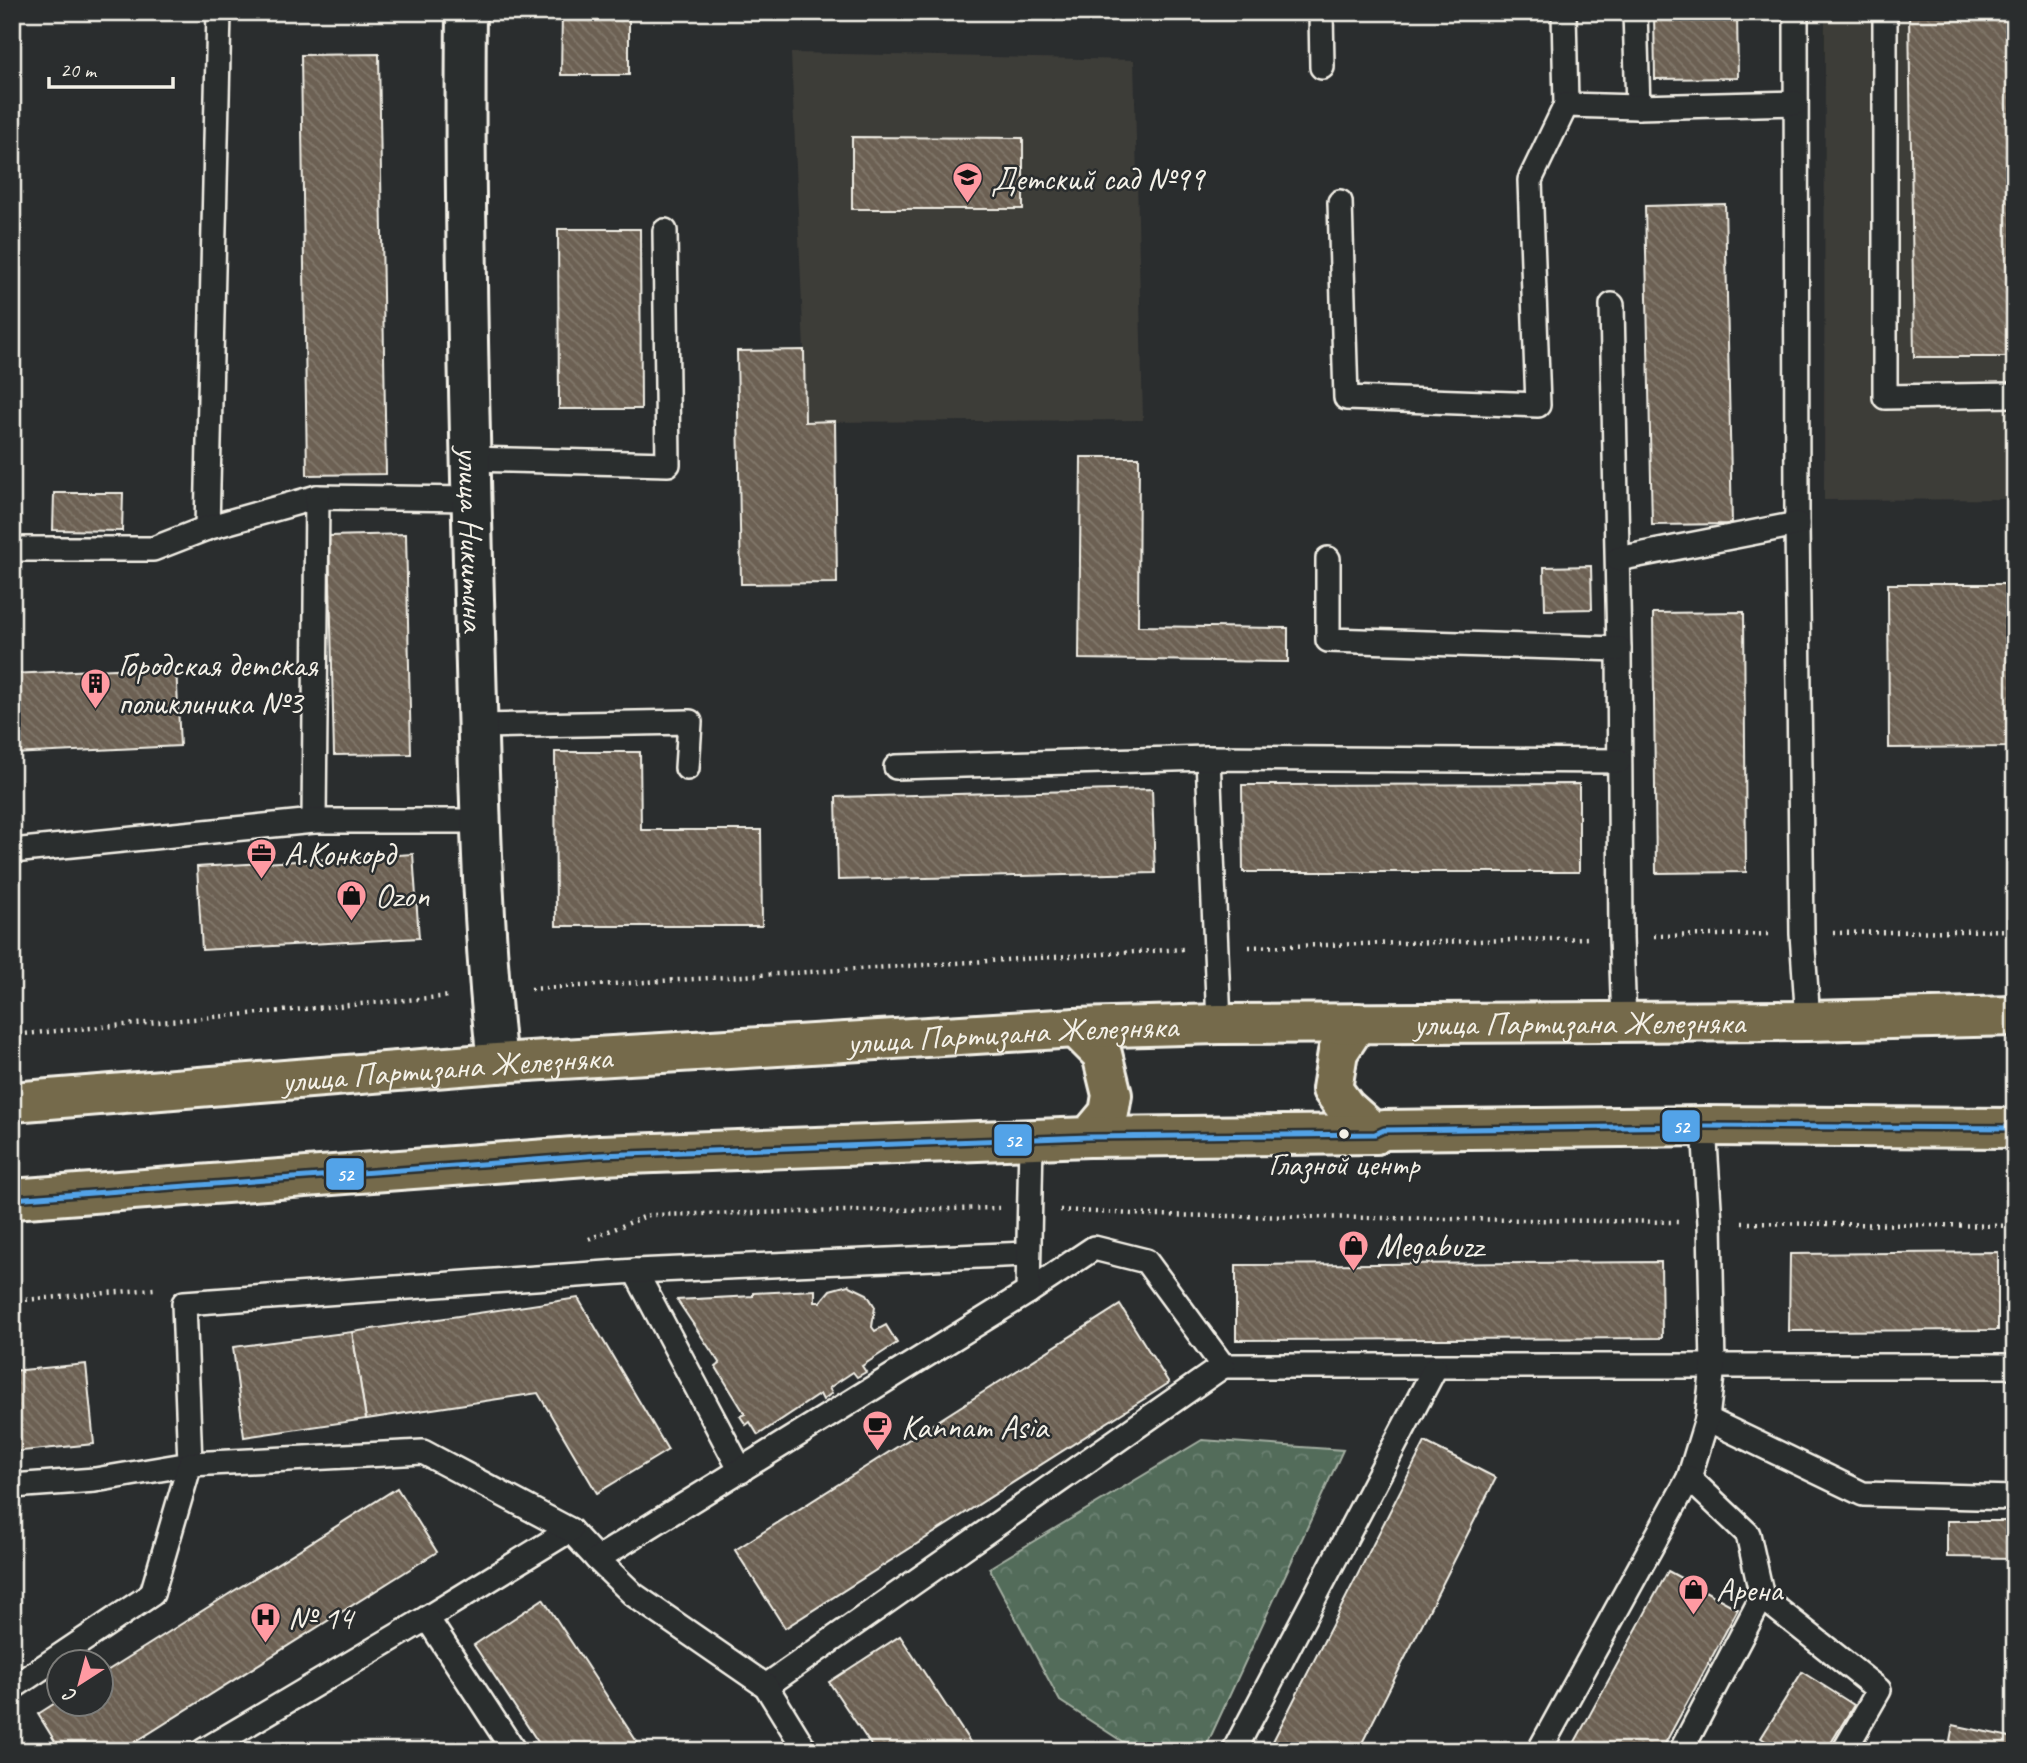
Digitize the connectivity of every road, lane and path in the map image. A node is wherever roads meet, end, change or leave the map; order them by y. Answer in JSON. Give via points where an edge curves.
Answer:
{"nodes":[{"id":1,"x":219,"y":12,"type":"edge"},
{"id":2,"x":466,"y":12,"type":"edge"},
{"id":3,"x":1321,"y":12,"type":"edge"},
{"id":4,"x":1564,"y":12,"type":"edge"},
{"id":5,"x":1635,"y":12,"type":"edge"},
{"id":6,"x":1796,"y":12,"type":"edge"},
{"id":7,"x":1885,"y":12,"type":"edge"},
{"id":8,"x":1322,"y":67,"type":"dead end"},
{"id":9,"x":1796,"y":103,"type":"junction"},
{"id":10,"x":1566,"y":105,"type":"junction"},
{"id":11,"x":1639,"y":107,"type":"junction"},
{"id":12,"x":1340,"y":202,"type":"dead end"},
{"id":13,"x":665,"y":230,"type":"dead end"},
{"id":14,"x":1612,"y":304,"type":"dead end"},
{"id":15,"x":2015,"y":395,"type":"edge"},
{"id":16,"x":470,"y":459,"type":"junction"},
{"id":17,"x":317,"y":497,"type":"junction"},
{"id":18,"x":472,"y":499,"type":"junction"},
{"id":19,"x":1797,"y":524,"type":"junction"},
{"id":20,"x":207,"y":528,"type":"junction"},
{"id":21,"x":12,"y":549,"type":"edge"},
{"id":22,"x":1328,"y":559,"type":"dead end"},
{"id":23,"x":1618,"y":559,"type":"junction"},
{"id":24,"x":1619,"y":649,"type":"junction"},
{"id":25,"x":478,"y":726,"type":"junction"},
{"id":26,"x":1208,"y":758,"type":"junction"},
{"id":27,"x":1619,"y":761,"type":"junction"},
{"id":28,"x":896,"y":767,"type":"dead end"},
{"id":29,"x":687,"y":768,"type":"dead end"},
{"id":30,"x":314,"y":821,"type":"junction"},
{"id":31,"x":481,"y":821,"type":"junction"},
{"id":32,"x":12,"y":851,"type":"edge"},
{"id":33,"x":2015,"y":930,"type":"edge"},
{"id":34,"x":1802,"y":934,"type":"junction"},
{"id":35,"x":1621,"y":937,"type":"junction"},
{"id":36,"x":1217,"y":948,"type":"junction"},
{"id":37,"x":531,"y":989,"type":"dead end"},
{"id":38,"x":457,"y":995,"type":"dead end"},
{"id":39,"x":2015,"y":1016,"type":"edge"},
{"id":40,"x":1808,"y":1021,"type":"junction"},
{"id":41,"x":1357,"y":1023,"type":"junction"},
{"id":42,"x":1624,"y":1023,"type":"junction"},
{"id":43,"x":1219,"y":1024,"type":"junction"},
{"id":44,"x":1076,"y":1028,"type":"junction"},
{"id":45,"x":12,"y":1035,"type":"edge"},
{"id":46,"x":497,"y":1063,"type":"junction"},
{"id":47,"x":12,"y":1102,"type":"edge"},
{"id":48,"x":1704,"y":1126,"type":"junction"},
{"id":49,"x":2015,"y":1128,"type":"edge"},
{"id":50,"x":1375,"y":1134,"type":"junction"},
{"id":51,"x":1089,"y":1137,"type":"junction"},
{"id":52,"x":1031,"y":1140,"type":"junction"},
{"id":53,"x":12,"y":1199,"type":"edge"},
{"id":54,"x":1028,"y":1254,"type":"junction"},
{"id":55,"x":635,"y":1271,"type":"junction"},
{"id":56,"x":1028,"y":1292,"type":"junction"},
{"id":57,"x":1223,"y":1366,"type":"junction"},
{"id":58,"x":1713,"y":1366,"type":"junction"},
{"id":59,"x":2015,"y":1366,"type":"edge"},
{"id":60,"x":1435,"y":1367,"type":"junction"},
{"id":61,"x":1707,"y":1419,"type":"junction"},
{"id":62,"x":190,"y":1464,"type":"junction"},
{"id":63,"x":741,"y":1471,"type":"junction"},
{"id":64,"x":1689,"y":1478,"type":"junction"},
{"id":65,"x":12,"y":1486,"type":"edge"},
{"id":66,"x":2015,"y":1498,"type":"edge"},
{"id":67,"x":570,"y":1530,"type":"junction"},
{"id":68,"x":597,"y":1559,"type":"junction"},
{"id":69,"x":1762,"y":1597,"type":"junction"},
{"id":70,"x":427,"y":1618,"type":"junction"},
{"id":71,"x":766,"y":1686,"type":"junction"},
{"id":72,"x":12,"y":1688,"type":"edge"},
{"id":73,"x":203,"y":1751,"type":"edge"},
{"id":74,"x":514,"y":1751,"type":"edge"},
{"id":75,"x":806,"y":1751,"type":"edge"},
{"id":76,"x":1234,"y":1751,"type":"edge"},
{"id":77,"x":1539,"y":1751,"type":"edge"},
{"id":78,"x":1681,"y":1751,"type":"edge"},
{"id":79,"x":1844,"y":1751,"type":"edge"}],
"edges":[{"from":1,"to":20,"type":"lane"},
{"from":2,"to":16,"type":"street","name":"улица Никитина"},
{"from":3,"to":8,"type":"lane"},
{"from":4,"to":10,"type":"lane"},
{"from":5,"to":11,"type":"lane"},
{"from":6,"to":9,"type":"lane"},
{"from":7,"to":15,"type":"lane","via":[[1885,397]]},
{"from":9,"to":11,"type":"lane"},
{"from":9,"to":19,"type":"lane"},
{"from":10,"to":11,"type":"lane"},
{"from":10,"to":12,"type":"lane","via":[[1531,180],[1538,405],[1346,398]]},
{"from":13,"to":16,"type":"lane","via":[[668,464]]},
{"from":14,"to":23,"type":"lane"},
{"from":16,"to":18,"type":"street","name":"улица Никитина"},
{"from":17,"to":18,"type":"lane"},
{"from":17,"to":20,"type":"lane"},
{"from":17,"to":30,"type":"lane"},
{"from":18,"to":25,"type":"street","name":"улица Никитина"},
{"from":19,"to":23,"type":"lane"},
{"from":19,"to":34,"type":"lane"},
{"from":20,"to":21,"type":"lane","via":[[153,548]]},
{"from":22,"to":24,"type":"lane","via":[[1328,640]]},
{"from":23,"to":24,"type":"lane"},
{"from":24,"to":27,"type":"lane"},
{"from":25,"to":29,"type":"lane","via":[[690,722]]},
{"from":25,"to":31,"type":"street","name":"улица Никитина"},
{"from":26,"to":27,"type":"lane"},
{"from":26,"to":28,"type":"lane"},
{"from":26,"to":36,"type":"lane"},
{"from":27,"to":35,"type":"lane"},
{"from":30,"to":31,"type":"lane"},
{"from":30,"to":32,"type":"lane"},
{"from":31,"to":46,"type":"street","name":"улица Никитина"},
{"from":33,"to":34,"type":"path"},
{"from":34,"to":35,"type":"path"},
{"from":34,"to":40,"type":"lane"},
{"from":35,"to":36,"type":"path"},
{"from":35,"to":42,"type":"lane"},
{"from":36,"to":37,"type":"path"},
{"from":36,"to":43,"type":"lane"},
{"from":38,"to":45,"type":"path"},
{"from":39,"to":40,"type":"main road","name":"улица Партизана Железняка"},
{"from":40,"to":42,"type":"main road","name":"улица Партизана Железняка"},
{"from":41,"to":42,"type":"main road","name":"улица Партизана Железняка"},
{"from":41,"to":43,"type":"main road","name":"улица Партизана Железняка"},
{"from":41,"to":50,"type":"main road","via":[[1338,1052],[1332,1089]]},
{"from":43,"to":44,"type":"main road","name":"улица Партизана Железняка"},
{"from":44,"to":46,"type":"main road","name":"улица Партизана Железняка"},
{"from":44,"to":51,"type":"main road","via":[[1102,1054],[1112,1095],[1110,1113]]},
{"from":46,"to":47,"type":"main road","name":"улица Партизана Железняка"},
{"from":48,"to":49,"type":"main road"},
{"from":48,"to":50,"type":"main road","via":[[1384,1130]]},
{"from":48,"to":58,"type":"lane"},
{"from":50,"to":51,"type":"main road"},
{"from":51,"to":52,"type":"main road"},
{"from":52,"to":53,"type":"main road","via":[[600,1155]]},
{"from":52,"to":54,"type":"lane"},
{"from":54,"to":55,"type":"lane"},
{"from":54,"to":56,"type":"lane"},
{"from":55,"to":62,"type":"lane","via":[[184,1304]]},
{"from":55,"to":63,"type":"lane"},
{"from":56,"to":57,"type":"lane","via":[[1094,1248],[1146,1261]]},
{"from":56,"to":63,"type":"lane"},
{"from":57,"to":60,"type":"lane"},
{"from":57,"to":71,"type":"lane"},
{"from":58,"to":59,"type":"lane"},
{"from":58,"to":60,"type":"lane"},
{"from":58,"to":61,"type":"lane"},
{"from":60,"to":76,"type":"lane"},
{"from":61,"to":64,"type":"lane"},
{"from":61,"to":66,"type":"lane","via":[[1863,1494]]},
{"from":62,"to":65,"type":"lane","via":[[95,1480]]},
{"from":62,"to":67,"type":"lane","via":[[423,1452]]},
{"from":62,"to":72,"type":"lane","via":[[152,1594]]},
{"from":63,"to":68,"type":"lane"},
{"from":64,"to":69,"type":"lane","via":[[1748,1534]]},
{"from":64,"to":77,"type":"lane"},
{"from":67,"to":68,"type":"lane"},
{"from":67,"to":70,"type":"lane"},
{"from":68,"to":71,"type":"lane","via":[[634,1595]]},
{"from":69,"to":78,"type":"lane"},
{"from":69,"to":79,"type":"lane","via":[[1880,1690]]},
{"from":70,"to":73,"type":"lane"},
{"from":70,"to":74,"type":"lane"},
{"from":71,"to":75,"type":"lane"}]}
